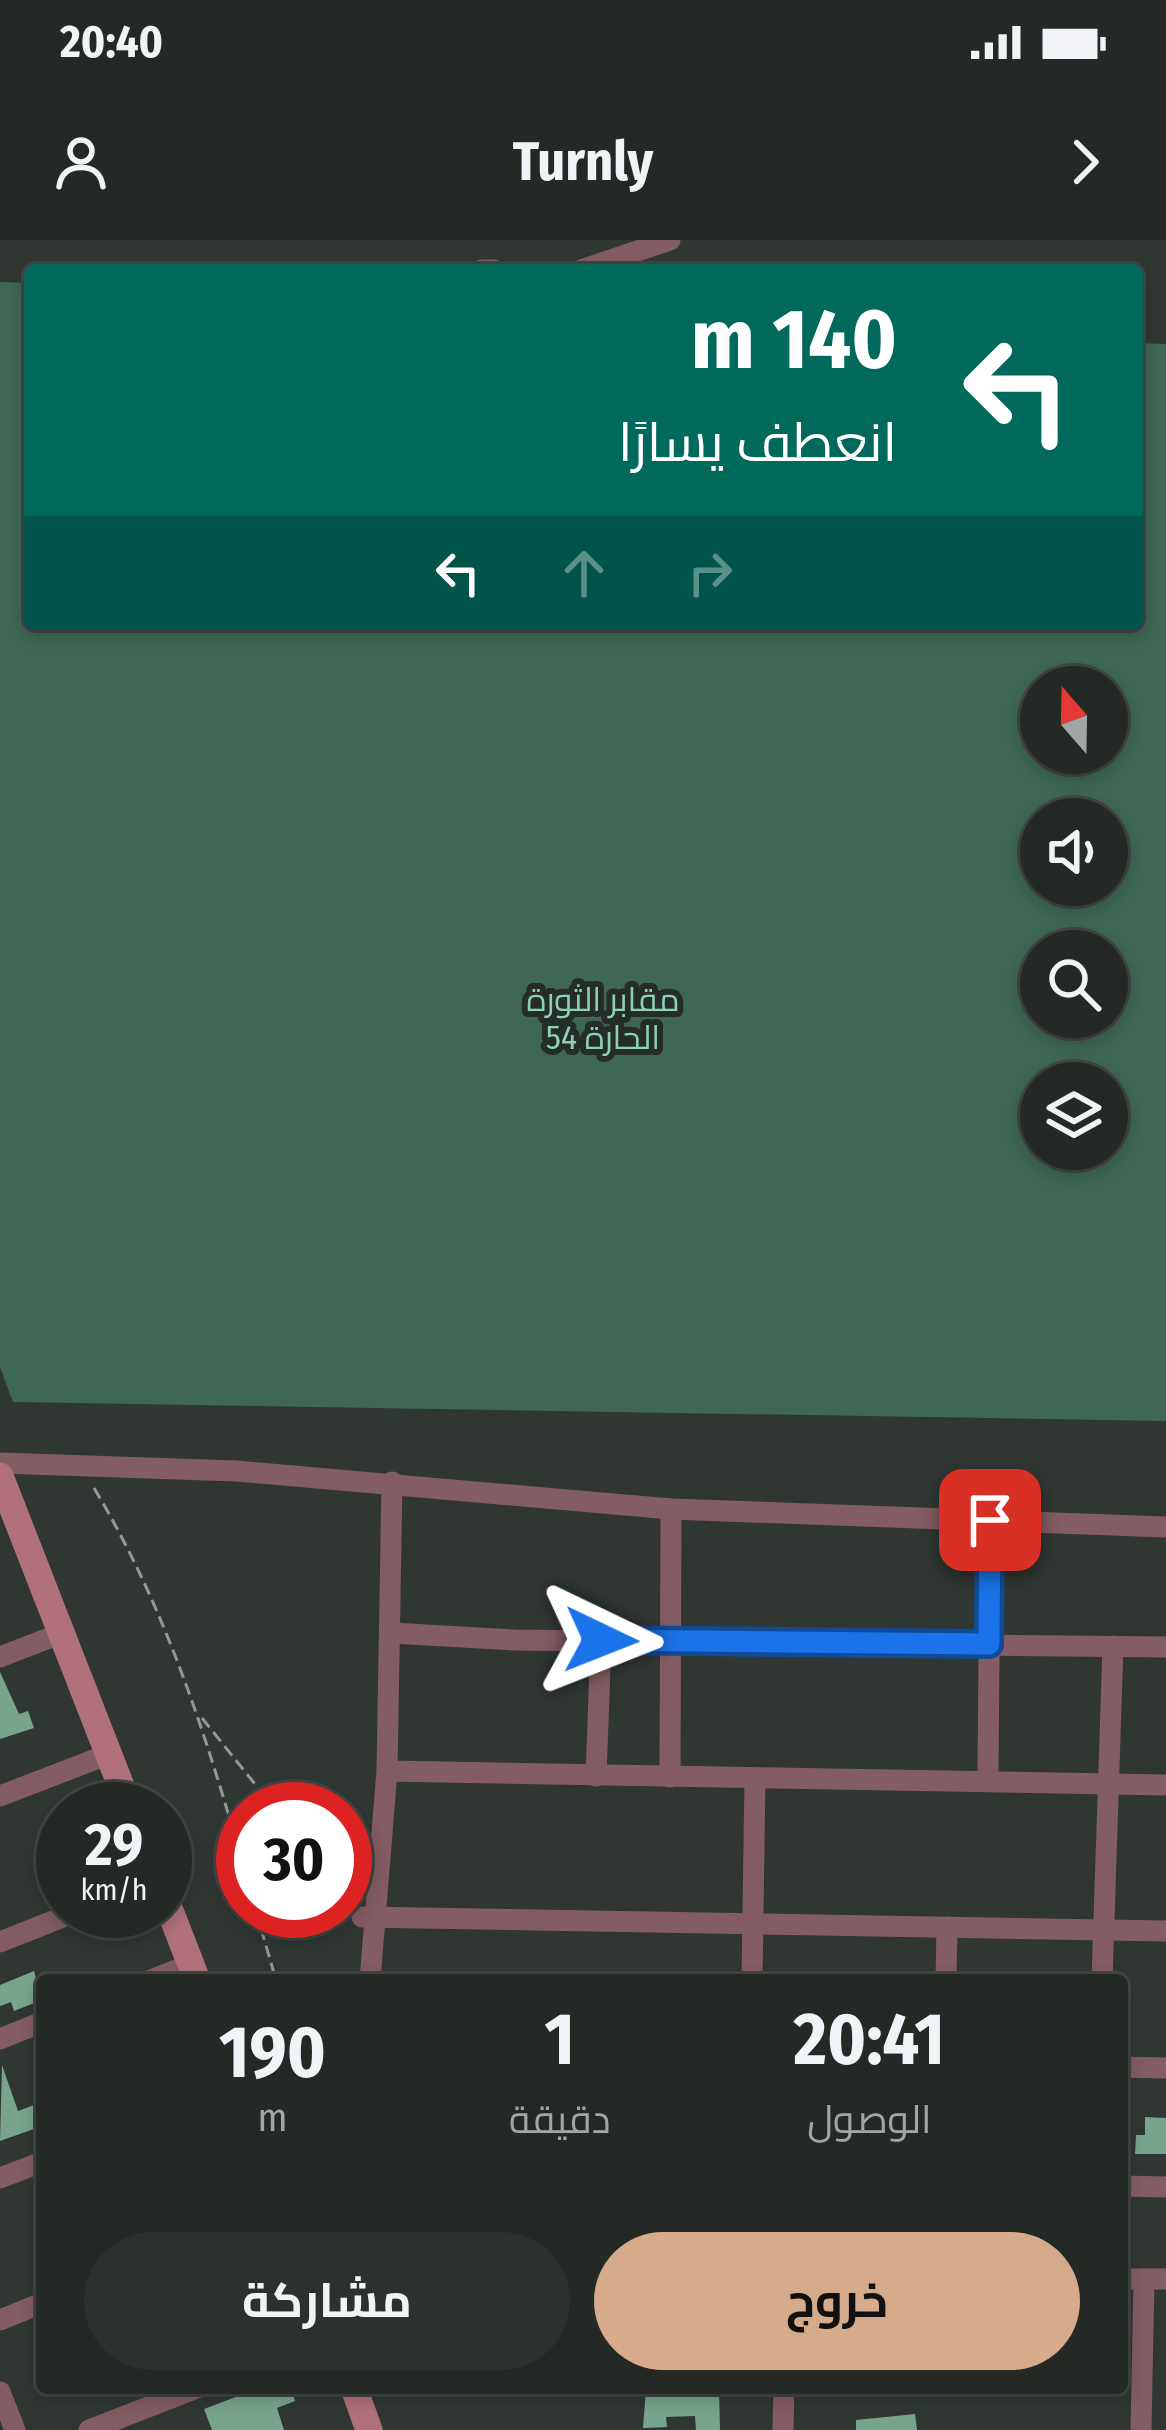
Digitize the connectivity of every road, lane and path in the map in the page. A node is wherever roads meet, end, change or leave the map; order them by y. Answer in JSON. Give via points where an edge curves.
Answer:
{"nodes":[{"id":1,"x":670,"y":240,"type":"edge"},
{"id":2,"x":599,"y":264,"type":"edge"},
{"id":3,"x":0,"y":1463,"type":"edge"},
{"id":4,"x":78,"y":1463,"type":"junction"},
{"id":5,"x":0,"y":1476,"type":"edge"},
{"id":6,"x":392,"y":1482,"type":"junction"},
{"id":7,"x":671,"y":1509,"type":"junction"},
{"id":8,"x":6,"y":1510,"type":"edge"},
{"id":9,"x":990,"y":1520,"type":"junction"},
{"id":10,"x":1166,"y":1527,"type":"edge"},
{"id":11,"x":62,"y":1633,"type":"junction"},
{"id":12,"x":392,"y":1633,"type":"junction"},
{"id":13,"x":601,"y":1640,"type":"junction"},
{"id":14,"x":671,"y":1643,"type":"junction"},
{"id":15,"x":989,"y":1644,"type":"junction"},
{"id":16,"x":1113,"y":1646,"type":"junction"},
{"id":17,"x":1166,"y":1646,"type":"edge"},
{"id":18,"x":0,"y":1657,"type":"edge"},
{"id":19,"x":201,"y":1717,"type":"junction"},
{"id":20,"x":109,"y":1754,"type":"junction"},
{"id":21,"x":387,"y":1772,"type":"junction"},
{"id":22,"x":596,"y":1776,"type":"junction"},
{"id":23,"x":670,"y":1777,"type":"junction"},
{"id":24,"x":755,"y":1778,"type":"junction"},
{"id":25,"x":988,"y":1781,"type":"junction"},
{"id":26,"x":120,"y":1782,"type":"edge"},
{"id":27,"x":220,"y":1782,"type":"edge"},
{"id":28,"x":253,"y":1782,"type":"edge"},
{"id":29,"x":1109,"y":1784,"type":"junction"},
{"id":30,"x":1166,"y":1785,"type":"edge"},
{"id":31,"x":0,"y":1796,"type":"edge"},
{"id":32,"x":372,"y":1901,"type":"edge"},
{"id":33,"x":372,"y":1918,"type":"edge"},
{"id":34,"x":753,"y":1923,"type":"junction"},
{"id":35,"x":947,"y":1927,"type":"junction"},
{"id":36,"x":36,"y":1928,"type":"edge"},
{"id":37,"x":1104,"y":1930,"type":"junction"},
{"id":38,"x":1166,"y":1930,"type":"edge"},
{"id":39,"x":181,"y":1938,"type":"edge"},
{"id":40,"x":264,"y":1938,"type":"edge"},
{"id":41,"x":370,"y":1938,"type":"edge"},
{"id":42,"x":0,"y":1942,"type":"edge"},
{"id":43,"x":194,"y":1972,"type":"edge"},
{"id":44,"x":274,"y":1974,"type":"edge"},
{"id":45,"x":370,"y":1974,"type":"edge"},
{"id":46,"x":752,"y":1974,"type":"edge"},
{"id":47,"x":946,"y":1974,"type":"edge"},
{"id":48,"x":1102,"y":1974,"type":"edge"},
{"id":49,"x":36,"y":2024,"type":"edge"},
{"id":50,"x":0,"y":2038,"type":"edge"},
{"id":51,"x":1128,"y":2067,"type":"edge"},
{"id":52,"x":1166,"y":2068,"type":"edge"},
{"id":53,"x":36,"y":2164,"type":"edge"},
{"id":54,"x":0,"y":2178,"type":"edge"},
{"id":55,"x":1128,"y":2186,"type":"edge"},
{"id":56,"x":1166,"y":2187,"type":"edge"},
{"id":57,"x":1144,"y":2279,"type":"edge"},
{"id":58,"x":36,"y":2305,"type":"edge"},
{"id":59,"x":0,"y":2320,"type":"edge"},
{"id":60,"x":0,"y":2392,"type":"edge"},
{"id":61,"x":181,"y":2394,"type":"edge"},
{"id":62,"x":356,"y":2394,"type":"edge"},
{"id":63,"x":784,"y":2394,"type":"edge"},
{"id":64,"x":15,"y":2430,"type":"edge"},
{"id":65,"x":88,"y":2430,"type":"edge"},
{"id":66,"x":369,"y":2430,"type":"edge"},
{"id":67,"x":783,"y":2430,"type":"edge"},
{"id":68,"x":1141,"y":2430,"type":"edge"}],
"edges":[{"from":1,"to":2,"type":"street"},
{"from":3,"to":4,"type":"street"},
{"from":4,"to":6,"type":"street"},
{"from":4,"to":19,"type":"path","via":[[139,1562]]},
{"from":5,"to":8,"type":"main road"},
{"from":6,"to":7,"type":"street"},
{"from":6,"to":12,"type":"street"},
{"from":7,"to":9,"type":"street"},
{"from":7,"to":14,"type":"street"},
{"from":8,"to":11,"type":"main road"},
{"from":9,"to":10,"type":"street"},
{"from":9,"to":15,"type":"street"},
{"from":11,"to":18,"type":"street"},
{"from":11,"to":20,"type":"main road"},
{"from":12,"to":13,"type":"street"},
{"from":12,"to":21,"type":"street"},
{"from":13,"to":14,"type":"street"},
{"from":13,"to":22,"type":"street"},
{"from":14,"to":15,"type":"street"},
{"from":14,"to":23,"type":"street"},
{"from":15,"to":16,"type":"street"},
{"from":15,"to":25,"type":"street"},
{"from":16,"to":17,"type":"street"},
{"from":16,"to":29,"type":"street"},
{"from":19,"to":27,"type":"path"},
{"from":19,"to":28,"type":"path"},
{"from":20,"to":26,"type":"main road"},
{"from":20,"to":31,"type":"street"},
{"from":21,"to":22,"type":"street"},
{"from":21,"to":32,"type":"street"},
{"from":22,"to":23,"type":"street"},
{"from":23,"to":24,"type":"street"},
{"from":24,"to":25,"type":"street"},
{"from":24,"to":34,"type":"street"},
{"from":25,"to":29,"type":"street"},
{"from":29,"to":30,"type":"street"},
{"from":29,"to":37,"type":"street"},
{"from":33,"to":34,"type":"street"},
{"from":34,"to":35,"type":"street"},
{"from":34,"to":46,"type":"street"},
{"from":35,"to":37,"type":"street"},
{"from":35,"to":47,"type":"street"},
{"from":36,"to":42,"type":"street"},
{"from":37,"to":38,"type":"street"},
{"from":37,"to":48,"type":"street"},
{"from":39,"to":43,"type":"main road"},
{"from":40,"to":44,"type":"path"},
{"from":41,"to":45,"type":"street"},
{"from":49,"to":50,"type":"street"},
{"from":51,"to":52,"type":"street"},
{"from":53,"to":54,"type":"street"},
{"from":55,"to":56,"type":"street"},
{"from":57,"to":68,"type":"street"},
{"from":58,"to":59,"type":"street"},
{"from":60,"to":64,"type":"street"},
{"from":61,"to":65,"type":"street"},
{"from":62,"to":66,"type":"main road"},
{"from":63,"to":67,"type":"street"}]}
